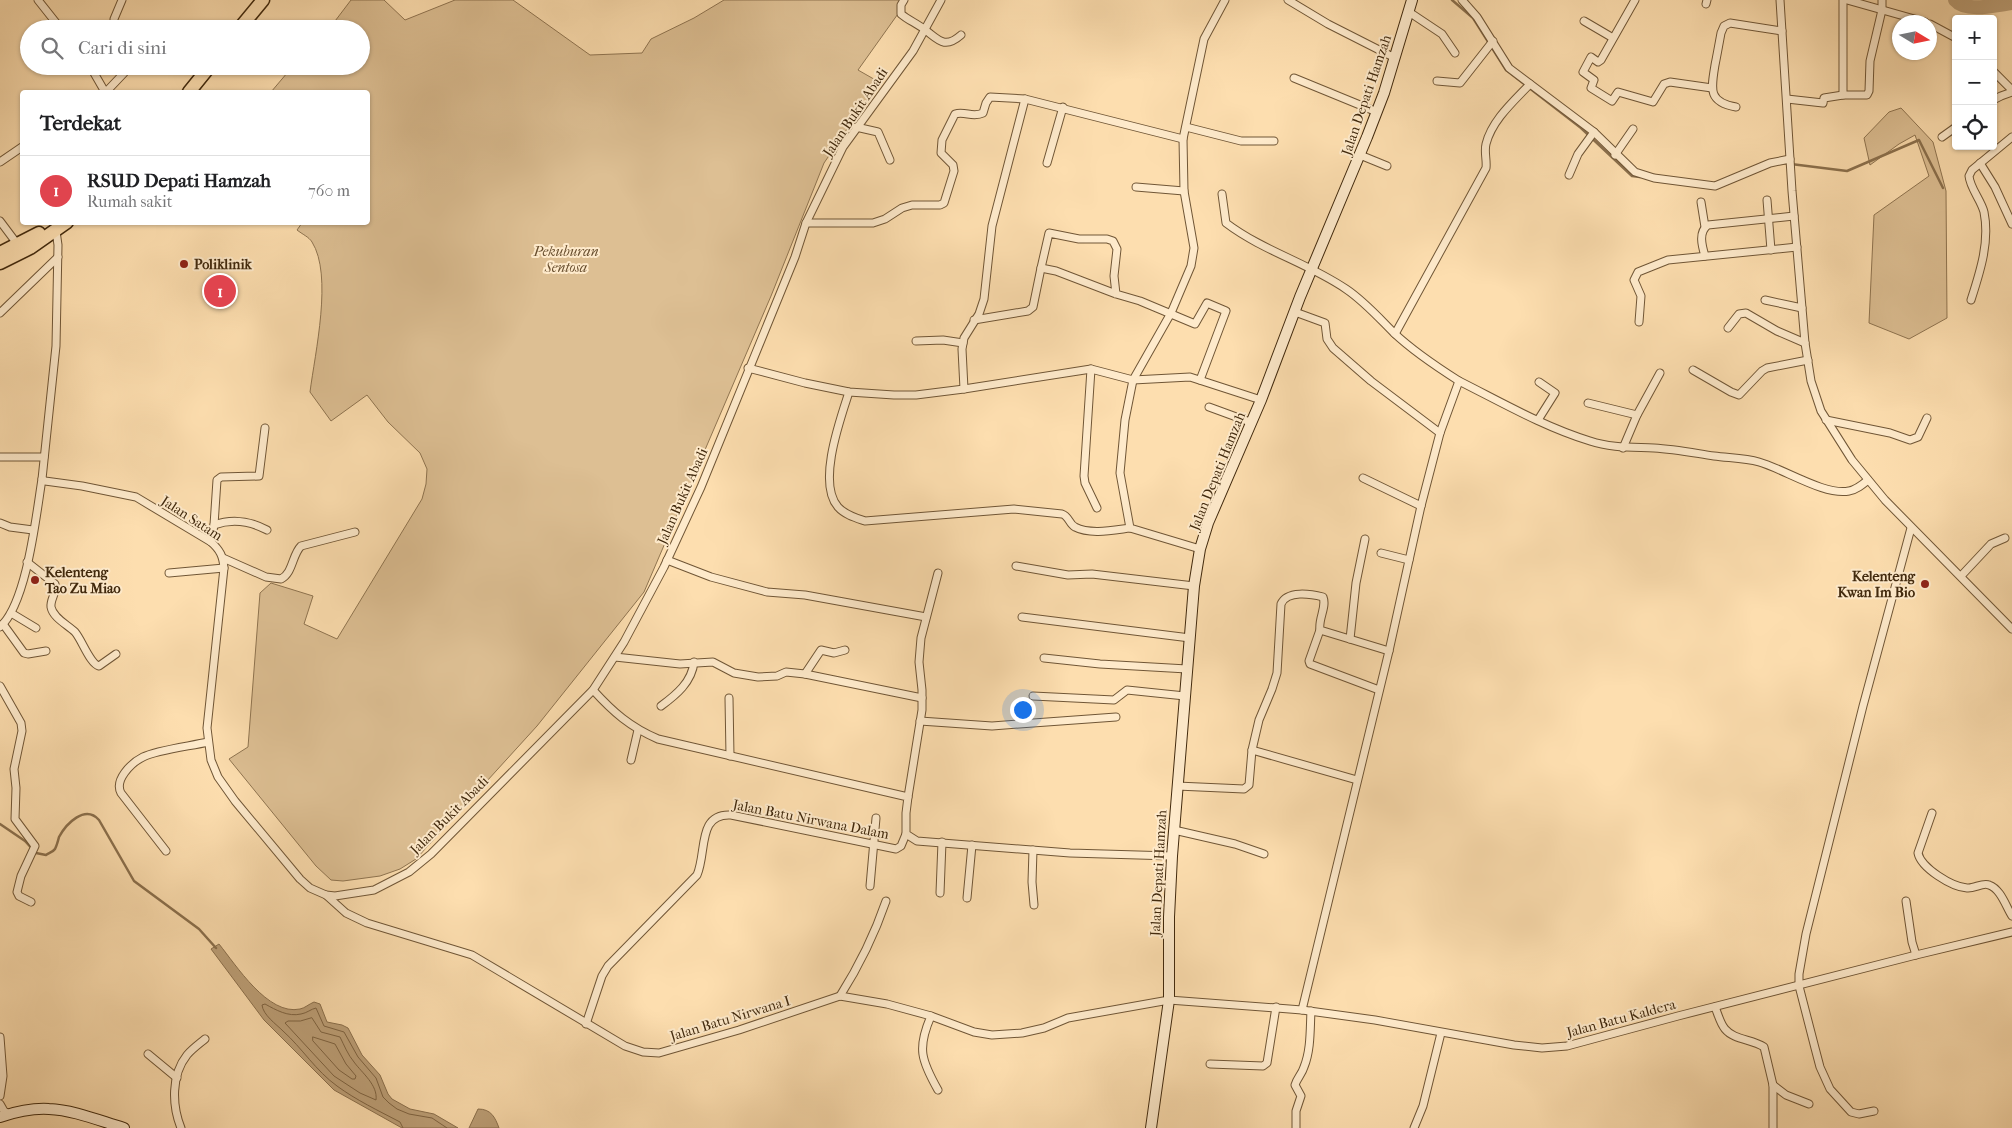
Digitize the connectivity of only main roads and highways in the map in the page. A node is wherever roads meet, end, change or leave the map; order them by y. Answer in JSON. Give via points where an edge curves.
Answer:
{"nodes":[{"id":1,"x":251,"y":0,"type":"edge"},
{"id":2,"x":263,"y":0,"type":"edge"},
{"id":3,"x":1412,"y":0,"type":"edge"},
{"id":4,"x":235,"y":20,"type":"edge"},
{"id":5,"x":246,"y":20,"type":"edge"},
{"id":6,"x":192,"y":75,"type":"edge"},
{"id":7,"x":203,"y":75,"type":"edge"},
{"id":8,"x":180,"y":90,"type":"edge"},
{"id":9,"x":191,"y":90,"type":"edge"},
{"id":10,"x":55,"y":227,"type":"edge"},
{"id":11,"x":0,"y":253,"type":"edge"},
{"id":12,"x":0,"y":263,"type":"edge"},
{"id":13,"x":4,"y":1116,"type":"edge"},
{"id":14,"x":124,"y":1128,"type":"edge"},
{"id":15,"x":1151,"y":1128,"type":"edge"}],
"edges":[{"from":1,"to":4,"type":"highway"},
{"from":2,"to":5,"type":"highway"},
{"from":3,"to":15,"type":"main road","name":"Jalan Depati Hamzah","via":[[1377,112],[1200,549],[1194,586],[1172,856],[1169,1000]]},
{"from":6,"to":8,"type":"highway"},
{"from":7,"to":9,"type":"highway"},
{"from":10,"to":11,"type":"highway"},
{"from":10,"to":12,"type":"highway","via":[[30,248]]},
{"from":13,"to":14,"type":"main road","via":[[49,1109]]}]}
